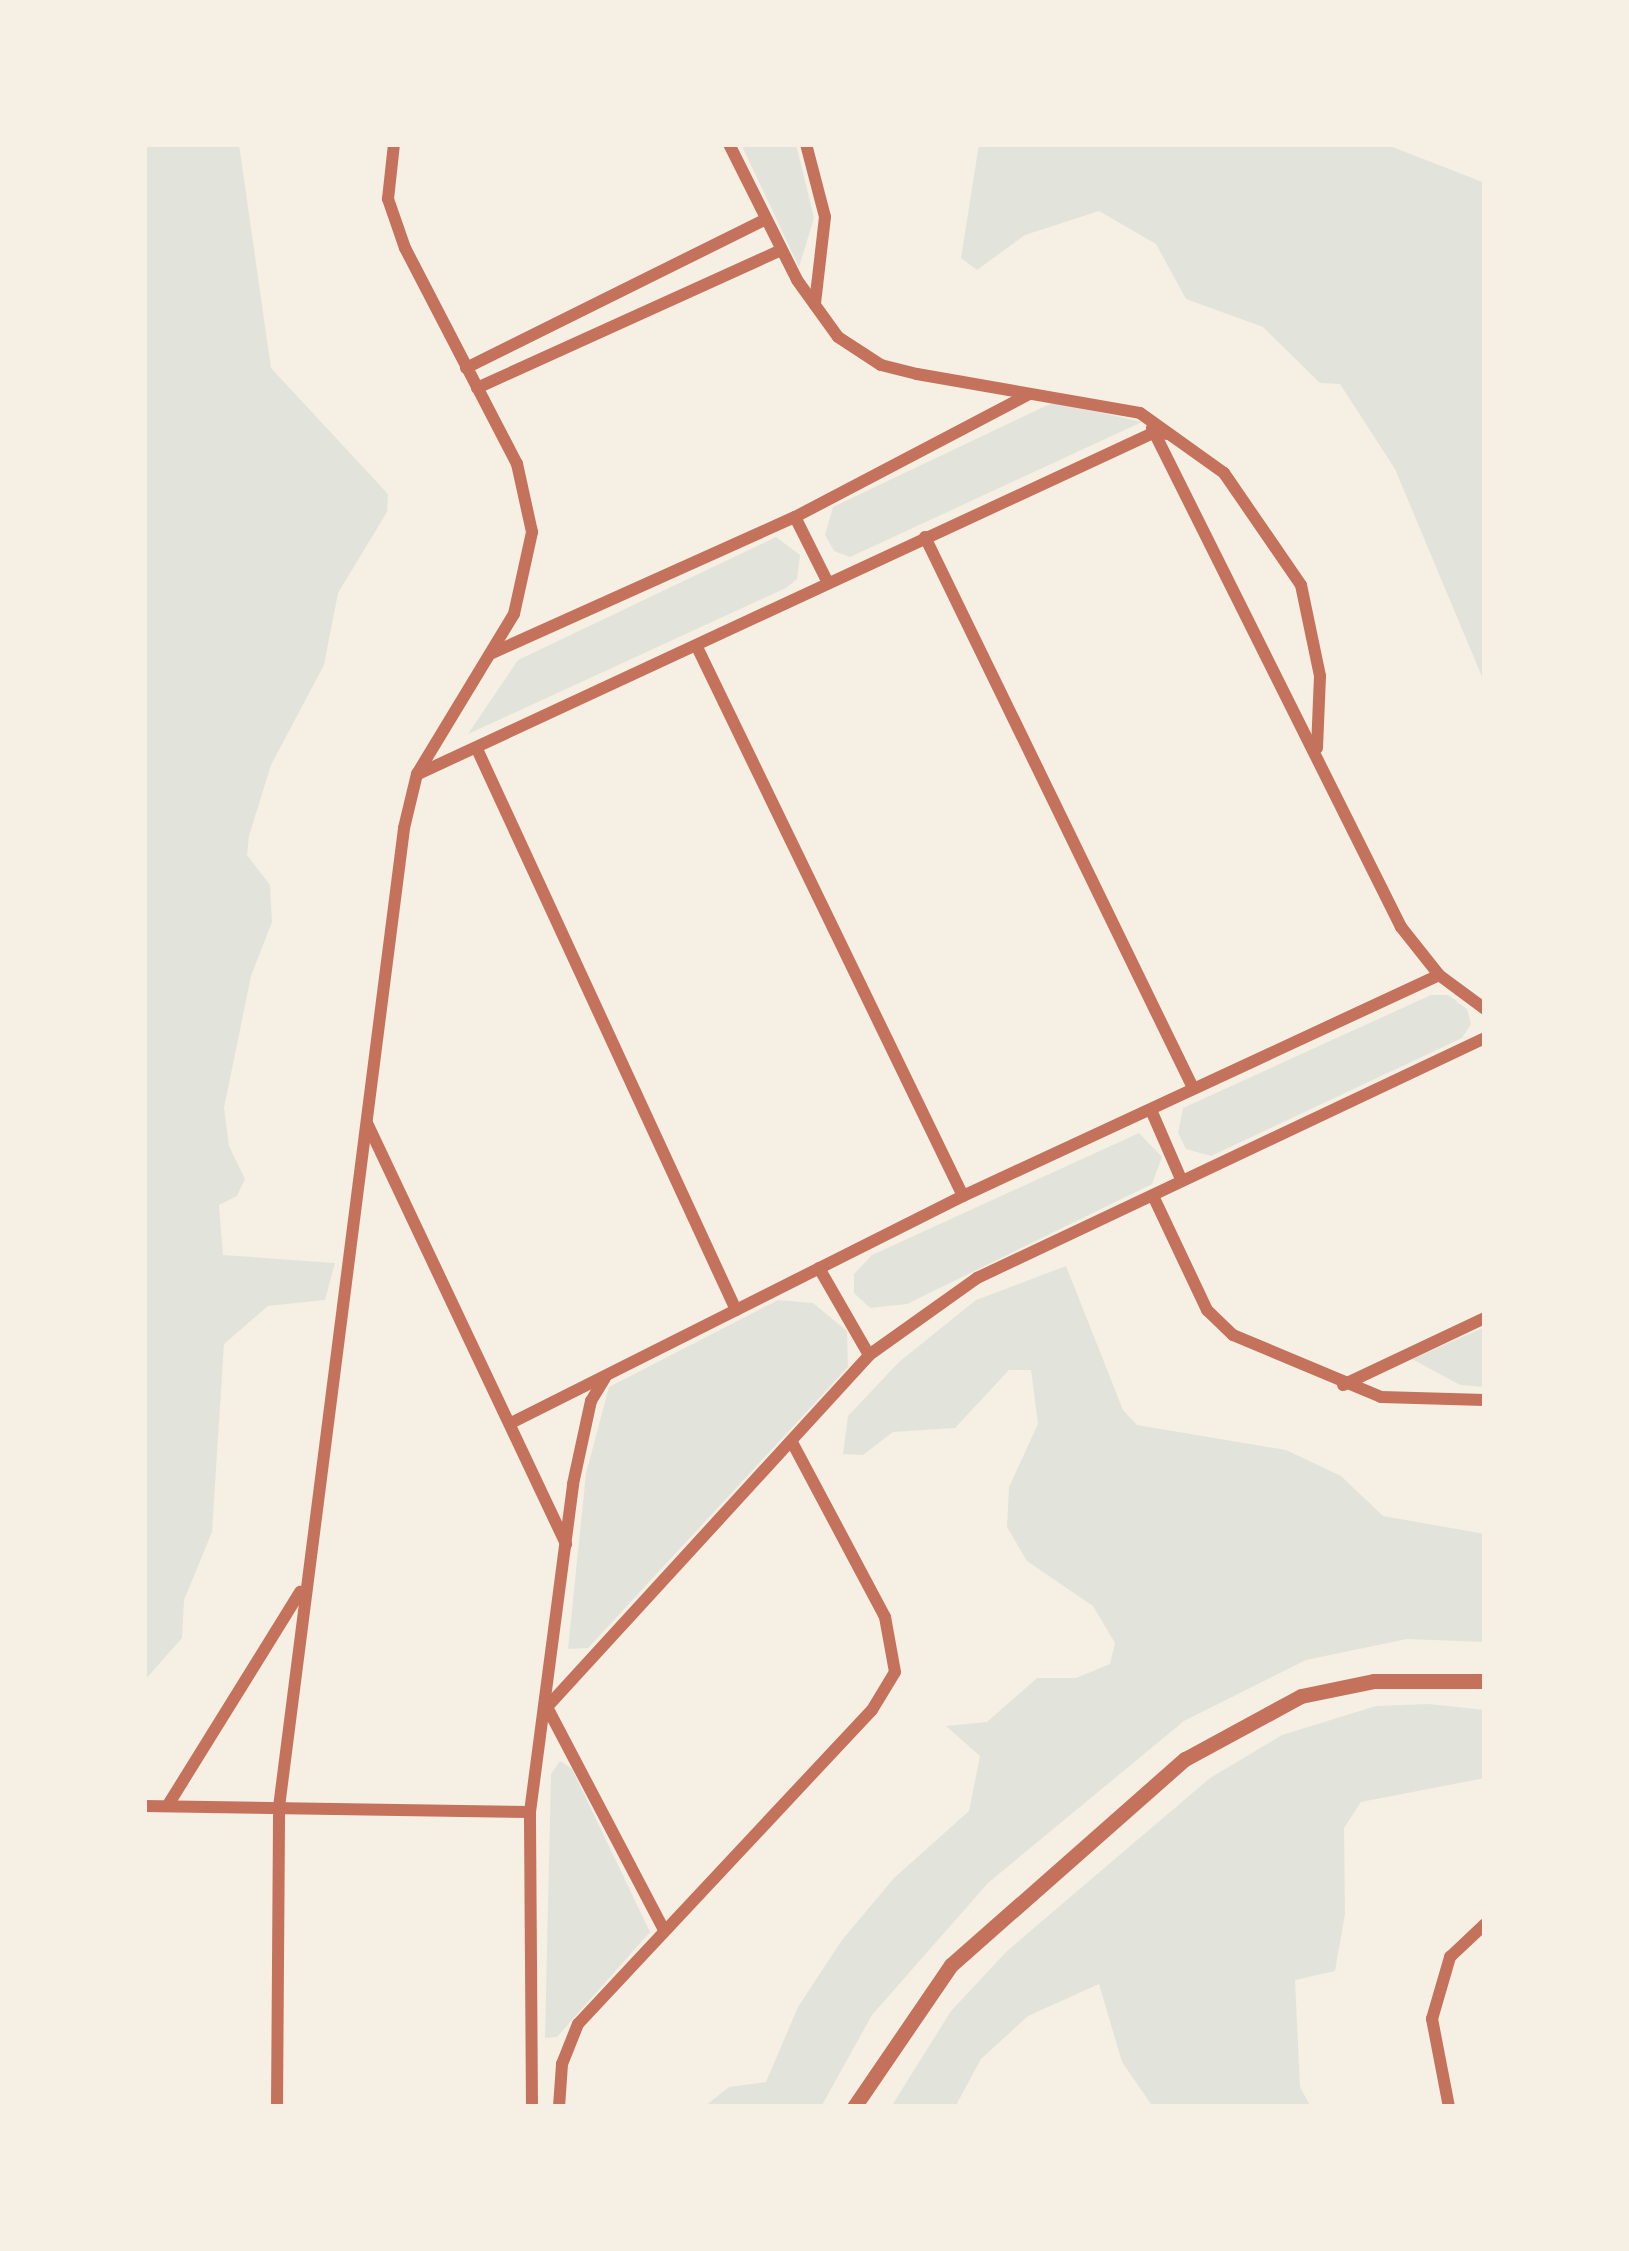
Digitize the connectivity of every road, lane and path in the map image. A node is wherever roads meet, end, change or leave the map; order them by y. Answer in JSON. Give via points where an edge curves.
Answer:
{"nodes":[{"id":1,"x":729,"y":144,"type":"edge"},
{"id":2,"x":806,"y":144,"type":"edge"},
{"id":3,"x":397,"y":146,"type":"edge"},
{"id":4,"x":766,"y":219,"type":"junction"},
{"id":5,"x":782,"y":250,"type":"junction"},
{"id":6,"x":815,"y":306,"type":"junction"},
{"id":7,"x":466,"y":368,"type":"junction"},
{"id":8,"x":478,"y":388,"type":"junction"},
{"id":9,"x":1029,"y":394,"type":"junction"},
{"id":10,"x":1140,"y":412,"type":"junction"},
{"id":11,"x":1155,"y":432,"type":"junction"},
{"id":12,"x":1176,"y":436,"type":"junction"},
{"id":13,"x":795,"y":517,"type":"junction"},
{"id":14,"x":925,"y":537,"type":"junction"},
{"id":15,"x":828,"y":584,"type":"junction"},
{"id":16,"x":697,"y":647,"type":"junction"},
{"id":17,"x":486,"y":655,"type":"junction"},
{"id":18,"x":1317,"y":748,"type":"junction"},
{"id":19,"x":477,"y":749,"type":"junction"},
{"id":20,"x":417,"y":774,"type":"junction"},
{"id":21,"x":1438,"y":975,"type":"junction"},
{"id":22,"x":1482,"y":1008,"type":"edge"},
{"id":23,"x":1485,"y":1038,"type":"edge"},
{"id":24,"x":1193,"y":1088,"type":"junction"},
{"id":25,"x":1151,"y":1110,"type":"junction"},
{"id":26,"x":365,"y":1119,"type":"junction"},
{"id":27,"x":1181,"y":1179,"type":"junction"},
{"id":28,"x":963,"y":1196,"type":"junction"},
{"id":29,"x":1155,"y":1200,"type":"junction"},
{"id":30,"x":819,"y":1268,"type":"junction"},
{"id":31,"x":736,"y":1310,"type":"junction"},
{"id":32,"x":1485,"y":1318,"type":"edge"},
{"id":33,"x":869,"y":1355,"type":"junction"},
{"id":34,"x":606,"y":1377,"type":"junction"},
{"id":35,"x":1342,"y":1385,"type":"junction"},
{"id":36,"x":1485,"y":1400,"type":"edge"},
{"id":37,"x":511,"y":1423,"type":"junction"},
{"id":38,"x":793,"y":1444,"type":"junction"},
{"id":39,"x":567,"y":1545,"type":"junction"},
{"id":40,"x":304,"y":1587,"type":"junction"},
{"id":41,"x":1485,"y":1682,"type":"edge"},
{"id":42,"x":548,"y":1707,"type":"junction"},
{"id":43,"x":168,"y":1805,"type":"junction"},
{"id":44,"x":144,"y":1806,"type":"edge"},
{"id":45,"x":279,"y":1807,"type":"junction"},
{"id":46,"x":530,"y":1812,"type":"junction"},
{"id":47,"x":1485,"y":1924,"type":"edge"},
{"id":48,"x":664,"y":1930,"type":"junction"},
{"id":49,"x":277,"y":2107,"type":"edge"},
{"id":50,"x":532,"y":2107,"type":"edge"},
{"id":51,"x":560,"y":2107,"type":"edge"},
{"id":52,"x":854,"y":2107,"type":"edge"},
{"id":53,"x":1449,"y":2107,"type":"edge"}],
"edges":[{"from":1,"to":4,"type":"street"},
{"from":2,"to":6,"type":"street","via":[[825,217]]},
{"from":3,"to":7,"type":"street","via":[[388,199]]},
{"from":4,"to":5,"type":"street"},
{"from":4,"to":7,"type":"street"},
{"from":5,"to":6,"type":"street"},
{"from":5,"to":8,"type":"street"},
{"from":6,"to":9,"type":"street","via":[[838,338],[881,365]]},
{"from":7,"to":8,"type":"street"},
{"from":8,"to":17,"type":"street","via":[[518,464],[532,532],[528,578]]},
{"from":9,"to":10,"type":"street"},
{"from":9,"to":13,"type":"street"},
{"from":10,"to":11,"type":"street"},
{"from":10,"to":12,"type":"street"},
{"from":11,"to":12,"type":"street"},
{"from":11,"to":14,"type":"street"},
{"from":11,"to":18,"type":"street"},
{"from":12,"to":18,"type":"street","via":[[1253,507],[1301,585],[1320,676]]},
{"from":13,"to":15,"type":"street"},
{"from":13,"to":17,"type":"street"},
{"from":14,"to":15,"type":"street"},
{"from":14,"to":24,"type":"street"},
{"from":15,"to":16,"type":"street"},
{"from":16,"to":19,"type":"street"},
{"from":16,"to":28,"type":"street"},
{"from":17,"to":20,"type":"street"},
{"from":18,"to":21,"type":"street","via":[[1401,927]]},
{"from":19,"to":20,"type":"street"},
{"from":19,"to":31,"type":"street"},
{"from":20,"to":26,"type":"street"},
{"from":21,"to":22,"type":"street"},
{"from":21,"to":24,"type":"street"},
{"from":23,"to":27,"type":"street"},
{"from":24,"to":25,"type":"street"},
{"from":25,"to":27,"type":"street"},
{"from":25,"to":28,"type":"street"},
{"from":26,"to":37,"type":"street"},
{"from":26,"to":40,"type":"street"},
{"from":27,"to":29,"type":"street"},
{"from":28,"to":30,"type":"street"},
{"from":29,"to":33,"type":"street","via":[[977,1279]]},
{"from":29,"to":35,"type":"street","via":[[1207,1310],[1233,1336]]},
{"from":30,"to":31,"type":"street"},
{"from":30,"to":33,"type":"street"},
{"from":31,"to":34,"type":"street"},
{"from":32,"to":35,"type":"street"},
{"from":33,"to":38,"type":"street"},
{"from":34,"to":37,"type":"street"},
{"from":34,"to":39,"type":"street","via":[[591,1401]]},
{"from":35,"to":36,"type":"street","via":[[1434,1404]]},
{"from":37,"to":39,"type":"street"},
{"from":38,"to":42,"type":"street"},
{"from":38,"to":48,"type":"street","via":[[885,1617],[895,1672],[872,1710]]},
{"from":39,"to":42,"type":"street"},
{"from":40,"to":43,"type":"street"},
{"from":40,"to":45,"type":"street"},
{"from":41,"to":52,"type":"street","via":[[1374,1681],[1301,1696],[1185,1759],[962,1952],[904,2024]]},
{"from":42,"to":46,"type":"street"},
{"from":42,"to":48,"type":"street"},
{"from":43,"to":44,"type":"street"},
{"from":43,"to":45,"type":"street"},
{"from":45,"to":46,"type":"street"},
{"from":45,"to":49,"type":"street"},
{"from":46,"to":50,"type":"street"},
{"from":47,"to":53,"type":"street","via":[[1450,1957],[1432,2019]]},
{"from":48,"to":51,"type":"street","via":[[578,2024],[562,2064]]}]}
